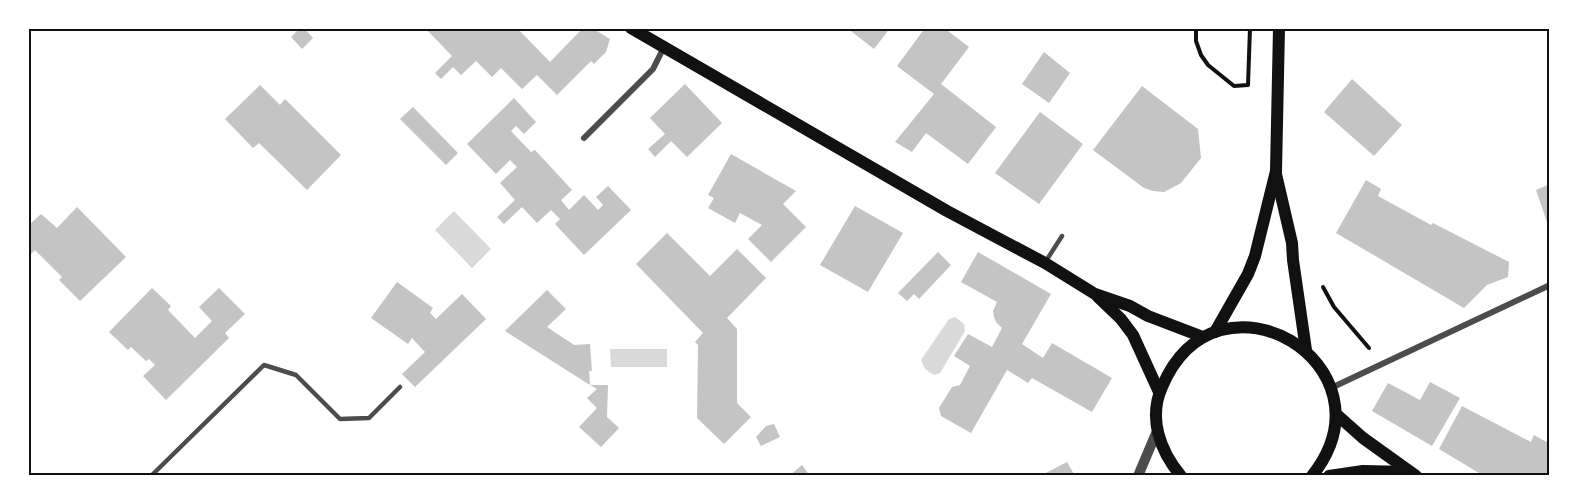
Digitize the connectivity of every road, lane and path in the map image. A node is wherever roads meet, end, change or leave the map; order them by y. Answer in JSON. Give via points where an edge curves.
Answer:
{"nodes":[{"id":1,"x":632,"y":28,"type":"edge"},
{"id":2,"x":1196,"y":28,"type":"edge"},
{"id":3,"x":1250,"y":28,"type":"edge"},
{"id":4,"x":1280,"y":28,"type":"edge"},
{"id":5,"x":664,"y":48,"type":"junction"},
{"id":6,"x":584,"y":138,"type":"dead end"},
{"id":7,"x":1275,"y":171,"type":"junction"},
{"id":8,"x":1062,"y":236,"type":"dead end"},
{"id":9,"x":1045,"y":263,"type":"junction"},
{"id":10,"x":1321,"y":281,"type":"dead end"},
{"id":11,"x":1550,"y":285,"type":"edge"},
{"id":12,"x":1095,"y":294,"type":"junction"},
{"id":13,"x":1209,"y":334,"type":"junction"},
{"id":14,"x":1306,"y":350,"type":"junction"},
{"id":15,"x":1374,"y":353,"type":"dead end"},
{"id":16,"x":400,"y":387,"type":"dead end"},
{"id":17,"x":1331,"y":388,"type":"junction"},
{"id":18,"x":1159,"y":392,"type":"junction"},
{"id":19,"x":1336,"y":414,"type":"junction"},
{"id":20,"x":1157,"y":431,"type":"junction"},
{"id":21,"x":1413,"y":474,"type":"edge"},
{"id":22,"x":151,"y":476,"type":"edge"},
{"id":23,"x":1138,"y":476,"type":"edge"},
{"id":24,"x":1181,"y":476,"type":"edge"},
{"id":25,"x":1312,"y":476,"type":"edge"},
{"id":26,"x":1329,"y":476,"type":"edge"}],
"edges":[{"from":1,"to":5,"type":"main road"},
{"from":2,"to":3,"type":"path","via":[[1201,55],[1234,86],[1248,85]]},
{"from":4,"to":7,"type":"main road"},
{"from":5,"to":6,"type":"street","via":[[653,69]]},
{"from":5,"to":9,"type":"main road"},
{"from":7,"to":13,"type":"main road","via":[[1251,265]]},
{"from":7,"to":14,"type":"main road","via":[[1292,243]]},
{"from":8,"to":9,"type":"lane"},
{"from":9,"to":12,"type":"main road"},
{"from":10,"to":15,"type":"path","via":[[1335,307]]},
{"from":11,"to":17,"type":"street"},
{"from":12,"to":13,"type":"main road","via":[[1148,316]]},
{"from":12,"to":18,"type":"main road","via":[[1133,335]]},
{"from":13,"to":14,"type":"main road","via":[[1247,326],[1279,333]]},
{"from":13,"to":18,"type":"main road","via":[[1184,351],[1169,369]]},
{"from":14,"to":17,"type":"main road","via":[[1321,367]]},
{"from":16,"to":22,"type":"lane","via":[[369,418],[340,419],[296,375],[264,365]]},
{"from":17,"to":19,"type":"main road"},
{"from":18,"to":20,"type":"main road"},
{"from":19,"to":21,"type":"main road"},
{"from":19,"to":25,"type":"main road","via":[[1333,438]]},
{"from":20,"to":23,"type":"street"},
{"from":20,"to":24,"type":"main road","via":[[1168,461]]},
{"from":21,"to":26,"type":"main road","via":[[1363,471]]}]}
